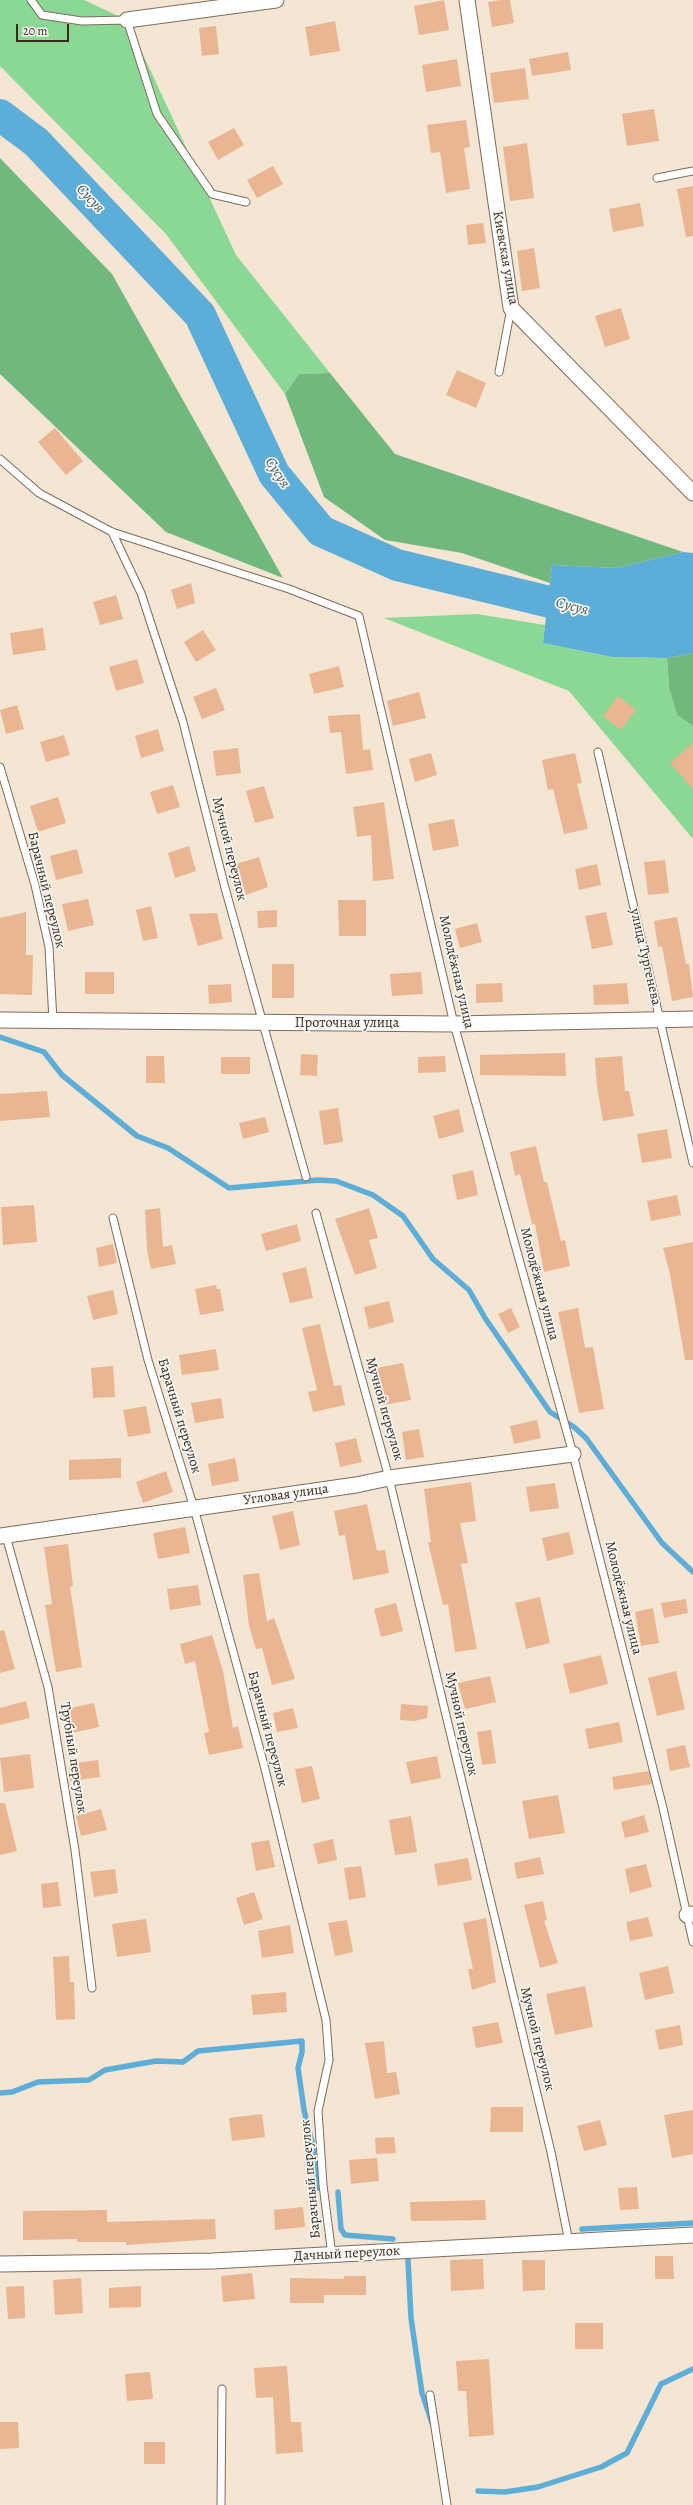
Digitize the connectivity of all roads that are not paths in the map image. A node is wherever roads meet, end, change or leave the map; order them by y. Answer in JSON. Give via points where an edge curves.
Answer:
{"nodes":[{"id":1,"x":31,"y":0,"type":"edge"},
{"id":2,"x":276,"y":0,"type":"edge"},
{"id":3,"x":467,"y":0,"type":"edge"},
{"id":4,"x":127,"y":20,"type":"junction"},
{"id":5,"x":693,"y":171,"type":"edge"},
{"id":6,"x":657,"y":178,"type":"dead end"},
{"id":7,"x":246,"y":202,"type":"dead end"},
{"id":8,"x":511,"y":308,"type":"junction"},
{"id":9,"x":499,"y":372,"type":"dead end"},
{"id":10,"x":0,"y":459,"type":"edge"},
{"id":11,"x":693,"y":493,"type":"edge"},
{"id":12,"x":112,"y":532,"type":"junction"},
{"id":13,"x":598,"y":752,"type":"dead end"},
{"id":14,"x":0,"y":767,"type":"edge"},
{"id":15,"x":693,"y":1019,"type":"edge"},
{"id":16,"x":0,"y":1020,"type":"edge"},
{"id":17,"x":53,"y":1021,"type":"junction"},
{"id":18,"x":659,"y":1021,"type":"junction"},
{"id":19,"x":262,"y":1024,"type":"junction"},
{"id":20,"x":454,"y":1024,"type":"junction"},
{"id":21,"x":693,"y":1163,"type":"edge"},
{"id":22,"x":306,"y":1177,"type":"dead end"},
{"id":23,"x":316,"y":1214,"type":"dead end"},
{"id":24,"x":113,"y":1218,"type":"dead end"},
{"id":25,"x":573,"y":1454,"type":"junction"},
{"id":26,"x":389,"y":1478,"type":"junction"},
{"id":27,"x":194,"y":1508,"type":"junction"},
{"id":28,"x":3,"y":1536,"type":"edge"},
{"id":29,"x":690,"y":1915,"type":"edge"},
{"id":30,"x":693,"y":1942,"type":"edge"},
{"id":31,"x":92,"y":1988,"type":"dead end"},
{"id":32,"x":693,"y":2235,"type":"edge"},
{"id":33,"x":569,"y":2243,"type":"junction"},
{"id":34,"x":332,"y":2255,"type":"junction"},
{"id":35,"x":0,"y":2264,"type":"edge"},
{"id":36,"x":222,"y":2389,"type":"dead end"},
{"id":37,"x":430,"y":2395,"type":"dead end"},
{"id":38,"x":221,"y":2505,"type":"edge"},
{"id":39,"x":447,"y":2505,"type":"edge"}],
"edges":[{"from":1,"to":4,"type":"lane","via":[[42,15],[82,22]]},
{"from":2,"to":4,"type":"street"},
{"from":3,"to":8,"type":"street","name":"Киевская улица"},
{"from":4,"to":7,"type":"lane","via":[[157,114],[212,194]]},
{"from":5,"to":6,"type":"lane"},
{"from":8,"to":9,"type":"lane"},
{"from":8,"to":11,"type":"street","name":"Киевская улица"},
{"from":10,"to":12,"type":"lane","via":[[39,493]]},
{"from":12,"to":19,"type":"lane","name":"Мучной переулок","via":[[141,593],[183,722]]},
{"from":12,"to":20,"type":"lane","name":"Молодёжная улица","via":[[290,589],[359,616]]},
{"from":13,"to":18,"type":"lane","name":"улица Тургенева"},
{"from":14,"to":17,"type":"lane","name":"Барачный переулок","via":[[35,885],[49,947]]},
{"from":15,"to":18,"type":"street","name":"Проточная улица"},
{"from":16,"to":17,"type":"street","name":"Проточная улица"},
{"from":17,"to":19,"type":"street","name":"Проточная улица"},
{"from":18,"to":20,"type":"street","name":"Проточная улица"},
{"from":18,"to":21,"type":"lane","name":"улица Тургенева"},
{"from":19,"to":20,"type":"street","name":"Проточная улица"},
{"from":19,"to":22,"type":"lane","name":"Мучной переулок"},
{"from":20,"to":25,"type":"lane","name":"Молодёжная улица"},
{"from":23,"to":26,"type":"lane","name":"Мучной переулок"},
{"from":24,"to":27,"type":"lane","name":"Барачный переулок","via":[[148,1360]]},
{"from":25,"to":26,"type":"street","name":"Угловая улица"},
{"from":25,"to":29,"type":"lane","name":"Молодёжная улица"},
{"from":26,"to":27,"type":"street","name":"Угловая улица"},
{"from":26,"to":33,"type":"lane","name":"Мучной переулок","via":[[551,2152]]},
{"from":27,"to":28,"type":"street","name":"Угловая улица"},
{"from":27,"to":34,"type":"lane","name":"Барачный переулок","via":[[264,1765],[326,2020],[329,2060],[318,2111],[323,2186]]},
{"from":28,"to":31,"type":"lane","name":"Трубный переулок","via":[[48,1687],[75,1850]]},
{"from":29,"to":30,"type":"lane","name":"Молодёжная улица"},
{"from":32,"to":33,"type":"street","name":"Дачный переулок"},
{"from":33,"to":34,"type":"street","name":"Дачный переулок"},
{"from":34,"to":35,"type":"street","name":"Дачный переулок","via":[[213,2261]]},
{"from":36,"to":38,"type":"lane"},
{"from":37,"to":39,"type":"lane"}]}
